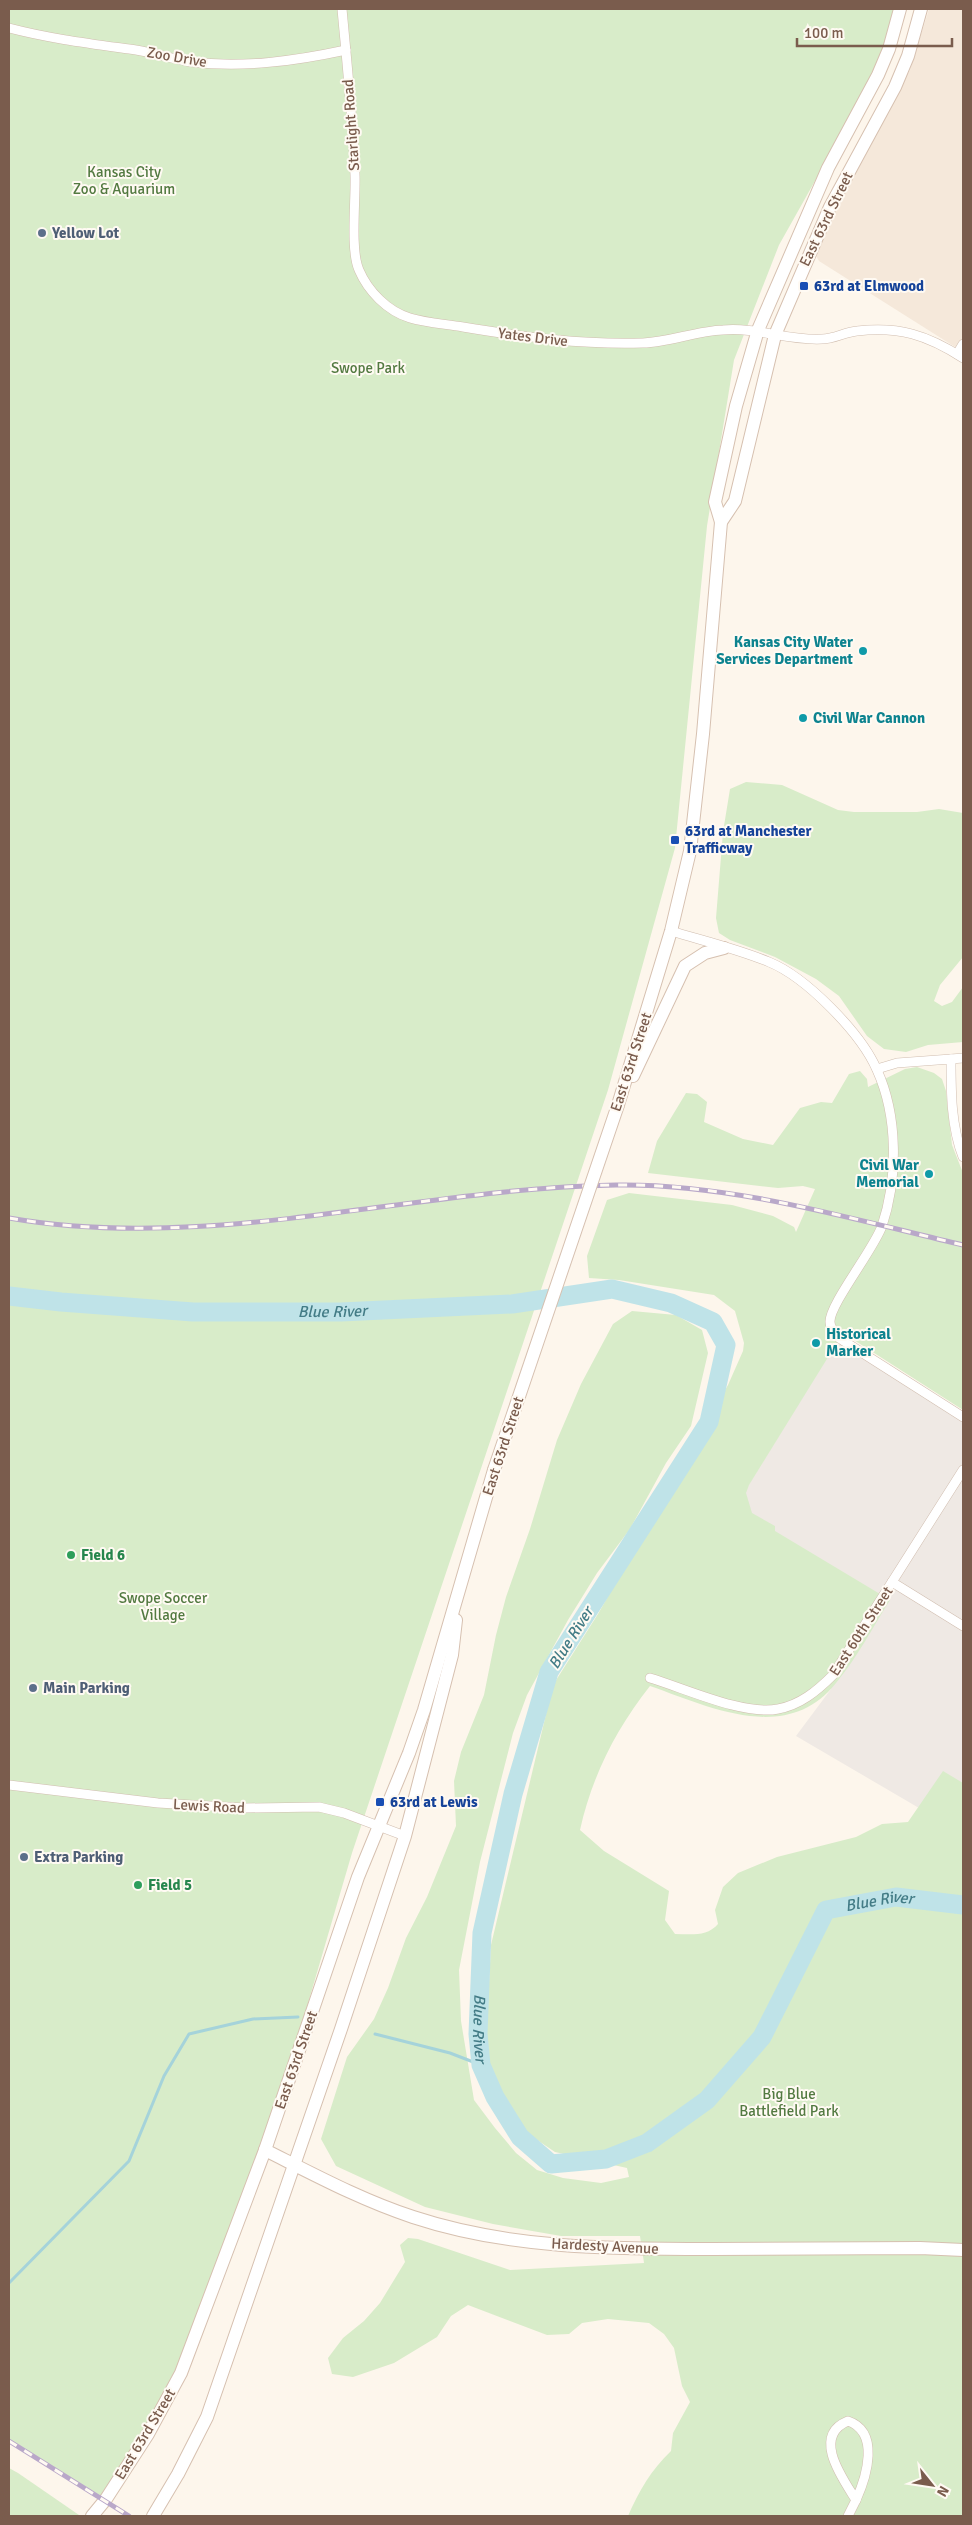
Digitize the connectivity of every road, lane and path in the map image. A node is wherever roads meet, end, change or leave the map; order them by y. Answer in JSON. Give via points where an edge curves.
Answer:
{"nodes":[{"id":1,"x":342,"y":9,"type":"edge"},
{"id":2,"x":900,"y":9,"type":"edge"},
{"id":3,"x":921,"y":9,"type":"edge"},
{"id":4,"x":9,"y":28,"type":"edge"},
{"id":5,"x":346,"y":50,"type":"junction"},
{"id":6,"x":355,"y":241,"type":"joint"},
{"id":7,"x":758,"y":330,"type":"junction"},
{"id":8,"x":775,"y":335,"type":"junction"},
{"id":9,"x":963,"y":344,"type":"edge"},
{"id":10,"x":960,"y":356,"type":"edge"},
{"id":11,"x":721,"y":522,"type":"junction"},
{"id":12,"x":671,"y":931,"type":"junction"},
{"id":13,"x":724,"y":948,"type":"junction"},
{"id":14,"x":963,"y":1058,"type":"edge"},
{"id":15,"x":952,"y":1059,"type":"junction"},
{"id":16,"x":877,"y":1069,"type":"junction"},
{"id":17,"x":618,"y":1105,"type":"junction"},
{"id":18,"x":963,"y":1157,"type":"edge"},
{"id":19,"x":963,"y":1416,"type":"edge"},
{"id":20,"x":963,"y":1470,"type":"edge"},
{"id":21,"x":892,"y":1582,"type":"junction"},
{"id":22,"x":460,"y":1585,"type":"junction"},
{"id":23,"x":963,"y":1626,"type":"edge"},
{"id":24,"x":650,"y":1678,"type":"dead end"},
{"id":25,"x":9,"y":1785,"type":"edge"},
{"id":26,"x":379,"y":1826,"type":"junction"},
{"id":27,"x":405,"y":1836,"type":"junction"},
{"id":28,"x":265,"y":2150,"type":"junction"},
{"id":29,"x":295,"y":2165,"type":"junction"},
{"id":30,"x":963,"y":2250,"type":"edge"},
{"id":31,"x":856,"y":2500,"type":"junction"},
{"id":32,"x":92,"y":2516,"type":"edge"},
{"id":33,"x":153,"y":2516,"type":"edge"},
{"id":34,"x":848,"y":2516,"type":"edge"}],
"edges":[{"from":1,"to":5,"type":"street","name":"Starlight Road"},
{"from":2,"to":7,"type":"main road","name":"East 63rd Street","via":[[878,75],[828,168]]},
{"from":3,"to":8,"type":"main road","name":"East 63rd Street","via":[[908,56],[895,87],[830,207]]},
{"from":4,"to":5,"type":"street","name":"Zoo Drive","via":[[57,40],[140,51],[190,62],[228,65],[276,62]]},
{"from":5,"to":6,"type":"street","name":"Starlight Road","via":[[353,124]]},
{"from":6,"to":7,"type":"street","name":"Yates Drive","via":[[358,268],[371,291],[388,307],[409,318],[519,336],[582,342],[644,343],[722,330]]},
{"from":7,"to":8,"type":"street","name":"Yates Drive"},
{"from":7,"to":11,"type":"main road","name":"East 63rd Street","via":[[736,406],[715,502]]},
{"from":8,"to":10,"type":"street","name":"Yates Drive","via":[[824,339],[855,331],[893,329],[924,336]]},
{"from":8,"to":11,"type":"main road","name":"East 63rd Street","via":[[735,501]]},
{"from":9,"to":10,"type":"street"},
{"from":11,"to":12,"type":"main road","name":"East 63rd Street","via":[[690,851]]},
{"from":12,"to":13,"type":"street"},
{"from":12,"to":17,"type":"main road","name":"East 63rd Street"},
{"from":13,"to":16,"type":"street","via":[[769,962],[808,986],[835,1012]]},
{"from":13,"to":17,"type":"main road","via":[[705,953],[685,966]]},
{"from":14,"to":15,"type":"street"},
{"from":15,"to":16,"type":"street","via":[[897,1062]]},
{"from":15,"to":18,"type":"street","via":[[951,1098]]},
{"from":16,"to":19,"type":"street","via":[[891,1120],[893,1141],[888,1198],[882,1226],[832,1310],[830,1322],[839,1338]]},
{"from":17,"to":22,"type":"main road","name":"East 63rd Street","bridge":true,"via":[[494,1470]]},
{"from":20,"to":21,"type":"street","name":"East 60th Street"},
{"from":21,"to":23,"type":"street"},
{"from":21,"to":24,"type":"street","name":"East 60th Street","via":[[833,1675],[816,1692],[794,1704],[777,1710],[747,1709]]},
{"from":22,"to":26,"type":"main road","name":"East 63rd Street","via":[[424,1710]]},
{"from":22,"to":27,"type":"main road","name":"East 63rd Street","via":[[452,1656]]},
{"from":25,"to":26,"type":"street","name":"Lewis Road","via":[[158,1803],[245,1808],[319,1807],[344,1812]]},
{"from":26,"to":27,"type":"street","name":"Lewis Road"},
{"from":26,"to":28,"type":"main road","name":"East 63rd Street","via":[[355,1886]]},
{"from":27,"to":29,"type":"main road","name":"East 63rd Street"},
{"from":28,"to":29,"type":"main road","name":"Hardesty Avenue"},
{"from":28,"to":32,"type":"main road","name":"East 63rd Street","via":[[180,2373],[148,2434]]},
{"from":29,"to":30,"type":"main road","name":"Hardesty Avenue","via":[[355,2195],[413,2217],[468,2232],[526,2242],[628,2249]]},
{"from":29,"to":33,"type":"main road","name":"East 63rd Street","via":[[207,2417]]},
{"from":31,"to":31,"type":"street","via":[[832,2455],[832,2439],[837,2428],[848,2421],[862,2429],[869,2442]]},
{"from":31,"to":34,"type":"street"}]}
